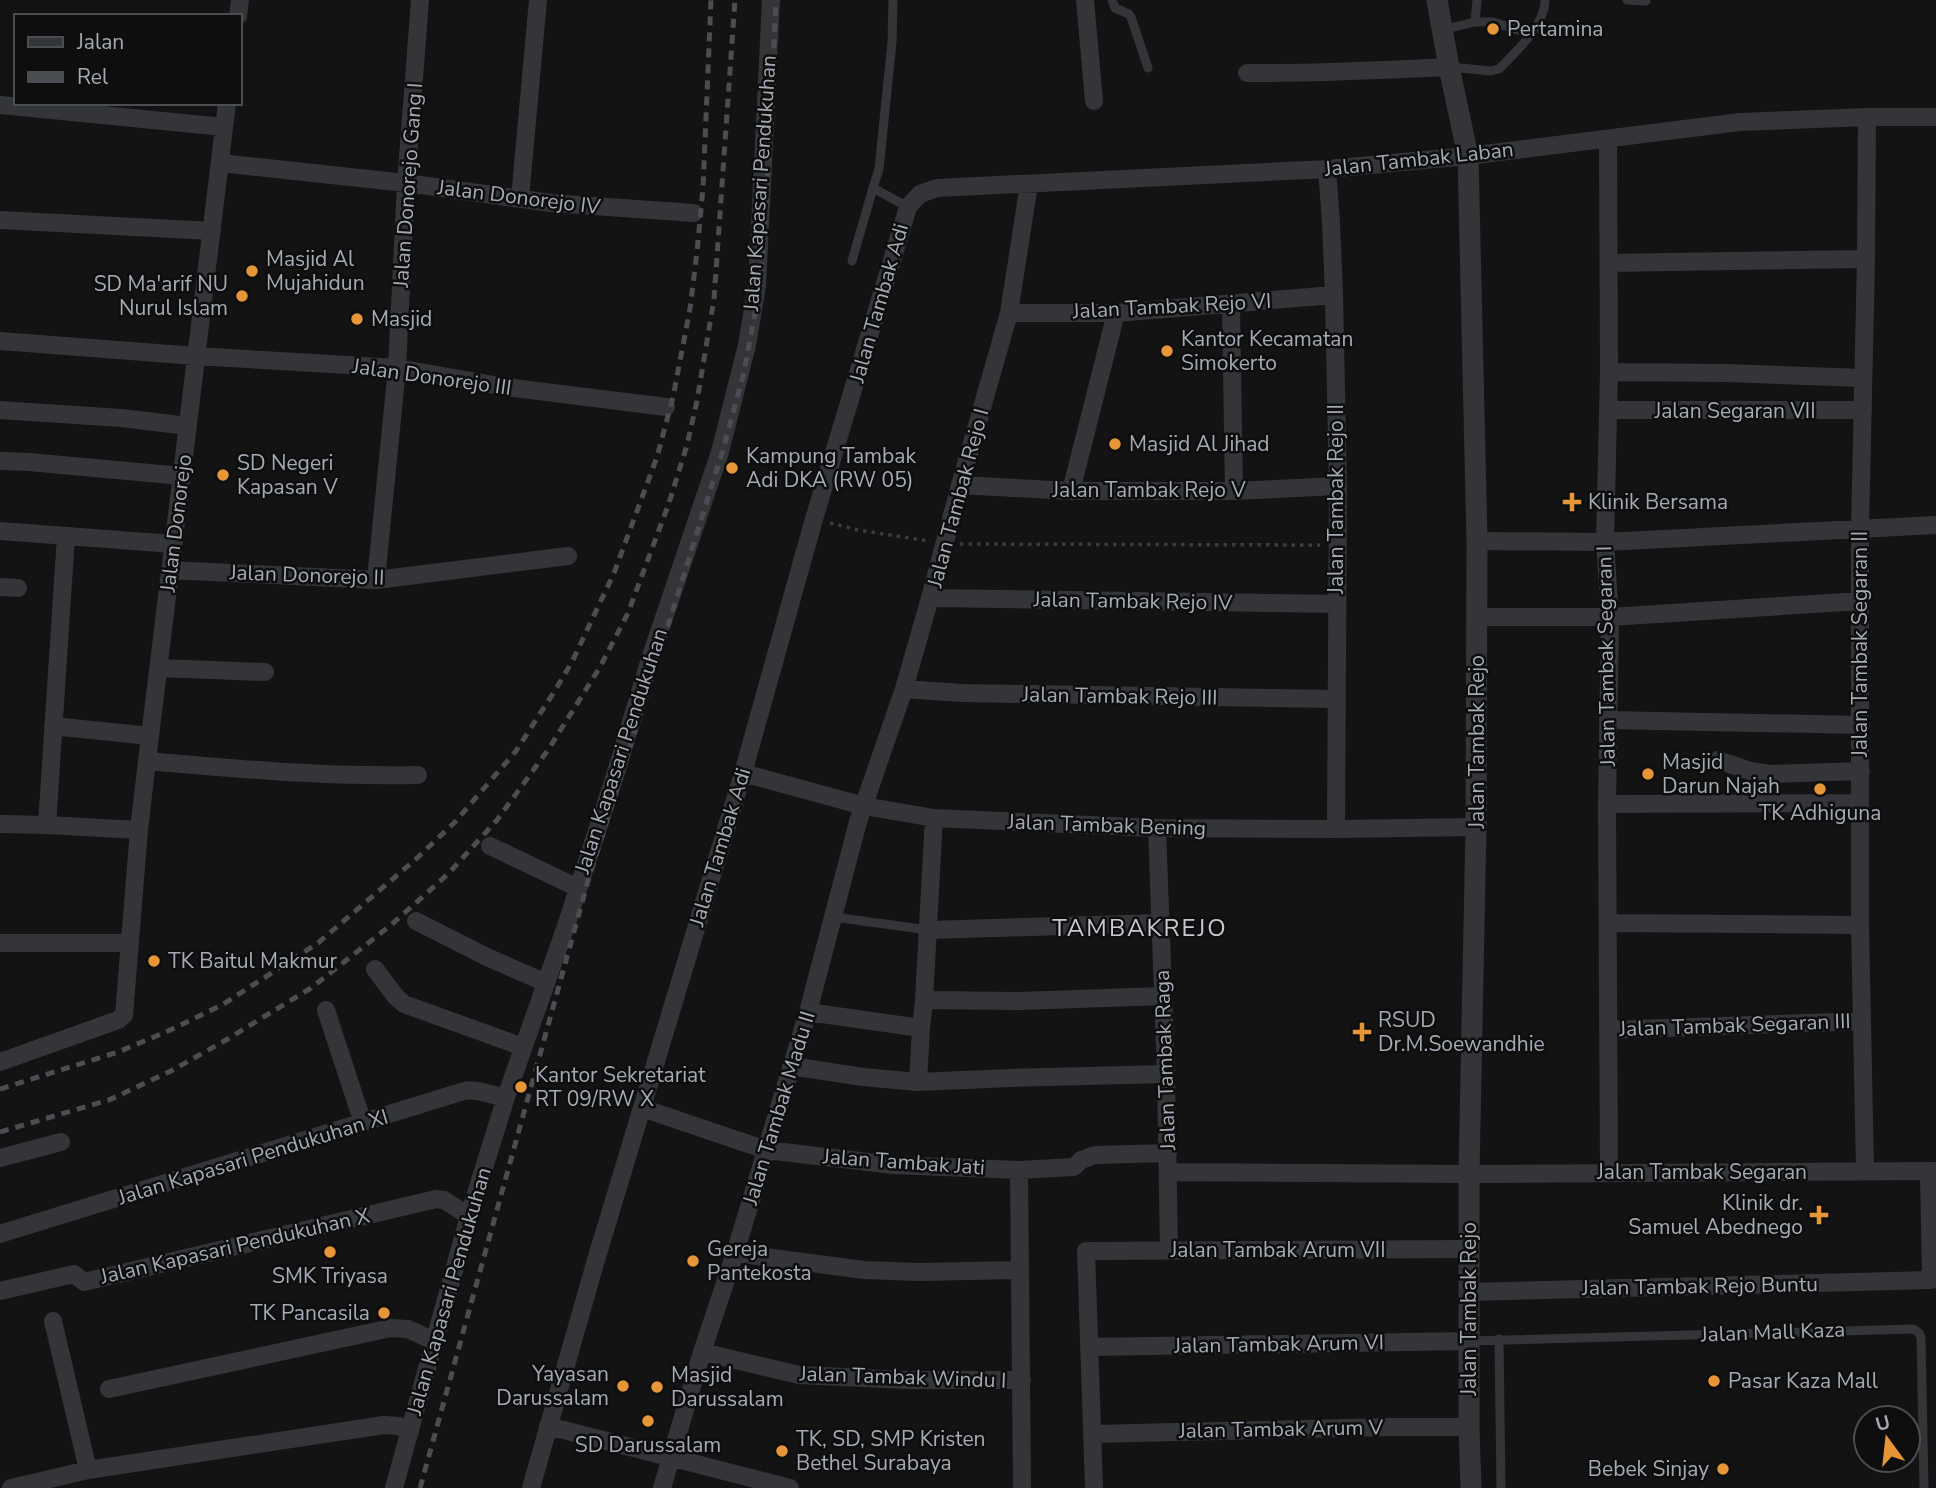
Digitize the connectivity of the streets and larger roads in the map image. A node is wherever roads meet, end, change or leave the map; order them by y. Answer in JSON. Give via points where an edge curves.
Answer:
{"nodes":[{"id":1,"x":420,"y":0,"type":"edge"},
{"id":2,"x":538,"y":0,"type":"edge"},
{"id":3,"x":771,"y":0,"type":"edge"},
{"id":4,"x":1085,"y":0,"type":"edge"},
{"id":5,"x":1437,"y":0,"type":"edge"},
{"id":6,"x":1448,"y":67,"type":"junction"},
{"id":7,"x":1247,"y":73,"type":"dead end"},
{"id":8,"x":1094,"y":100,"type":"dead end"},
{"id":9,"x":0,"y":105,"type":"edge"},
{"id":10,"x":227,"y":105,"type":"edge"},
{"id":11,"x":1929,"y":116,"type":"edge"},
{"id":12,"x":1867,"y":117,"type":"junction"},
{"id":13,"x":224,"y":127,"type":"junction"},
{"id":14,"x":1608,"y":139,"type":"junction"},
{"id":15,"x":1468,"y":156,"type":"junction"},
{"id":16,"x":220,"y":163,"type":"junction"},
{"id":17,"x":1327,"y":169,"type":"junction"},
{"id":18,"x":406,"y":183,"type":"junction"},
{"id":19,"x":1029,"y":184,"type":"junction"},
{"id":20,"x":520,"y":198,"type":"junction"},
{"id":21,"x":908,"y":206,"type":"joint"},
{"id":22,"x":694,"y":213,"type":"dead end"},
{"id":23,"x":0,"y":220,"type":"edge"},
{"id":24,"x":212,"y":231,"type":"junction"},
{"id":25,"x":1866,"y":259,"type":"junction"},
{"id":26,"x":1609,"y":263,"type":"junction"},
{"id":27,"x":1334,"y":295,"type":"junction"},
{"id":28,"x":1231,"y":305,"type":"junction"},
{"id":29,"x":1009,"y":313,"type":"junction"},
{"id":30,"x":1116,"y":313,"type":"junction"},
{"id":31,"x":0,"y":341,"type":"edge"},
{"id":32,"x":196,"y":356,"type":"junction"},
{"id":33,"x":397,"y":368,"type":"junction"},
{"id":34,"x":1609,"y":372,"type":"junction"},
{"id":35,"x":1863,"y":377,"type":"junction"},
{"id":36,"x":666,"y":407,"type":"dead end"},
{"id":37,"x":0,"y":410,"type":"edge"},
{"id":38,"x":1608,"y":410,"type":"junction"},
{"id":39,"x":1863,"y":410,"type":"junction"},
{"id":40,"x":188,"y":426,"type":"junction"},
{"id":41,"x":0,"y":461,"type":"edge"},
{"id":42,"x":182,"y":476,"type":"junction"},
{"id":43,"x":960,"y":485,"type":"junction"},
{"id":44,"x":1338,"y":486,"type":"junction"},
{"id":45,"x":1071,"y":491,"type":"junction"},
{"id":46,"x":1234,"y":491,"type":"junction"},
{"id":47,"x":1931,"y":525,"type":"edge"},
{"id":48,"x":1860,"y":528,"type":"junction"},
{"id":49,"x":0,"y":531,"type":"edge"},
{"id":50,"x":66,"y":536,"type":"junction"},
{"id":51,"x":1477,"y":541,"type":"junction"},
{"id":52,"x":1605,"y":542,"type":"junction"},
{"id":53,"x":173,"y":544,"type":"junction"},
{"id":54,"x":568,"y":556,"type":"dead end"},
{"id":55,"x":170,"y":570,"type":"junction"},
{"id":56,"x":376,"y":580,"type":"junction"},
{"id":57,"x":0,"y":587,"type":"edge"},
{"id":58,"x":18,"y":588,"type":"dead end"},
{"id":59,"x":930,"y":598,"type":"junction"},
{"id":60,"x":1860,"y":601,"type":"junction"},
{"id":61,"x":1336,"y":604,"type":"junction"},
{"id":62,"x":1478,"y":617,"type":"junction"},
{"id":63,"x":1610,"y":617,"type":"junction"},
{"id":64,"x":159,"y":668,"type":"junction"},
{"id":65,"x":265,"y":672,"type":"dead end"},
{"id":66,"x":904,"y":689,"type":"junction"},
{"id":67,"x":1337,"y":699,"type":"junction"},
{"id":68,"x":1608,"y":720,"type":"junction"},
{"id":69,"x":1861,"y":725,"type":"junction"},
{"id":70,"x":53,"y":726,"type":"junction"},
{"id":71,"x":150,"y":736,"type":"junction"},
{"id":72,"x":1718,"y":760,"type":"dead end"},
{"id":73,"x":147,"y":761,"type":"junction"},
{"id":74,"x":1860,"y":771,"type":"junction"},
{"id":75,"x":743,"y":773,"type":"junction"},
{"id":76,"x":418,"y":775,"type":"dead end"},
{"id":77,"x":1860,"y":803,"type":"junction"},
{"id":78,"x":1607,"y":804,"type":"junction"},
{"id":79,"x":864,"y":806,"type":"junction"},
{"id":80,"x":934,"y":818,"type":"junction"},
{"id":81,"x":0,"y":824,"type":"edge"},
{"id":82,"x":47,"y":825,"type":"junction"},
{"id":83,"x":1476,"y":827,"type":"junction"},
{"id":84,"x":1157,"y":828,"type":"junction"},
{"id":85,"x":1336,"y":829,"type":"junction"},
{"id":86,"x":139,"y":830,"type":"junction"},
{"id":87,"x":490,"y":846,"type":"dead end"},
{"id":88,"x":578,"y":888,"type":"junction"},
{"id":89,"x":416,"y":921,"type":"dead end"},
{"id":90,"x":1161,"y":923,"type":"junction"},
{"id":91,"x":1608,"y":923,"type":"junction"},
{"id":92,"x":1860,"y":925,"type":"junction"},
{"id":93,"x":929,"y":930,"type":"junction"},
{"id":94,"x":0,"y":943,"type":"edge"},
{"id":95,"x":130,"y":943,"type":"junction"},
{"id":96,"x":375,"y":969,"type":"dead end"},
{"id":97,"x":546,"y":983,"type":"junction"},
{"id":98,"x":1163,"y":996,"type":"junction"},
{"id":99,"x":924,"y":1000,"type":"junction"},
{"id":100,"x":326,"y":1010,"type":"dead end"},
{"id":101,"x":808,"y":1012,"type":"junction"},
{"id":102,"x":1862,"y":1021,"type":"junction"},
{"id":103,"x":922,"y":1028,"type":"junction"},
{"id":104,"x":1608,"y":1030,"type":"junction"},
{"id":105,"x":523,"y":1047,"type":"junction"},
{"id":106,"x":0,"y":1062,"type":"edge"},
{"id":107,"x":791,"y":1066,"type":"junction"},
{"id":108,"x":1166,"y":1074,"type":"junction"},
{"id":109,"x":918,"y":1082,"type":"junction"},
{"id":110,"x":506,"y":1097,"type":"junction"},
{"id":111,"x":642,"y":1108,"type":"junction"},
{"id":112,"x":363,"y":1124,"type":"junction"},
{"id":113,"x":61,"y":1142,"type":"dead end"},
{"id":114,"x":765,"y":1150,"type":"junction"},
{"id":115,"x":1168,"y":1153,"type":"junction"},
{"id":116,"x":0,"y":1158,"type":"edge"},
{"id":117,"x":1019,"y":1170,"type":"junction"},
{"id":118,"x":1865,"y":1171,"type":"junction"},
{"id":119,"x":1933,"y":1171,"type":"edge"},
{"id":120,"x":1168,"y":1172,"type":"junction"},
{"id":121,"x":1609,"y":1173,"type":"junction"},
{"id":122,"x":1469,"y":1174,"type":"junction"},
{"id":123,"x":469,"y":1216,"type":"junction"},
{"id":124,"x":0,"y":1234,"type":"edge"},
{"id":125,"x":1469,"y":1249,"type":"junction"},
{"id":126,"x":1169,"y":1250,"type":"junction"},
{"id":127,"x":735,"y":1253,"type":"junction"},
{"id":128,"x":1020,"y":1270,"type":"junction"},
{"id":129,"x":0,"y":1291,"type":"edge"},
{"id":130,"x":1469,"y":1292,"type":"junction"},
{"id":131,"x":53,"y":1321,"type":"dead end"},
{"id":132,"x":434,"y":1341,"type":"junction"},
{"id":133,"x":1469,"y":1341,"type":"junction"},
{"id":134,"x":1090,"y":1347,"type":"junction"},
{"id":135,"x":702,"y":1352,"type":"junction"},
{"id":136,"x":1022,"y":1380,"type":"junction"},
{"id":137,"x":109,"y":1389,"type":"dead end"},
{"id":138,"x":548,"y":1426,"type":"junction"},
{"id":139,"x":1469,"y":1427,"type":"junction"},
{"id":140,"x":410,"y":1431,"type":"junction"},
{"id":141,"x":1093,"y":1434,"type":"junction"},
{"id":142,"x":671,"y":1457,"type":"junction"},
{"id":143,"x":89,"y":1470,"type":"junction"},
{"id":144,"x":11,"y":1488,"type":"edge"},
{"id":145,"x":394,"y":1488,"type":"edge"},
{"id":146,"x":531,"y":1488,"type":"edge"},
{"id":147,"x":662,"y":1488,"type":"edge"},
{"id":148,"x":790,"y":1488,"type":"edge"},
{"id":149,"x":1022,"y":1488,"type":"edge"},
{"id":150,"x":1094,"y":1488,"type":"edge"},
{"id":151,"x":1471,"y":1488,"type":"edge"}],
"edges":[{"from":1,"to":18,"type":"street","name":"Jalan Donorejo Gang I"},
{"from":2,"to":20,"type":"street"},
{"from":3,"to":88,"type":"street","name":"Jalan Kapasari Pendukuhan","via":[[757,286],[747,345],[720,452]]},
{"from":4,"to":8,"type":"street"},
{"from":5,"to":6,"type":"street","name":"Jalan Tambak Rejo"},
{"from":6,"to":7,"type":"street"},
{"from":6,"to":15,"type":"street","name":"Jalan Tambak Rejo"},
{"from":9,"to":13,"type":"street"},
{"from":10,"to":13,"type":"street","name":"Jalan Donorejo"},
{"from":11,"to":12,"type":"street","name":"Jalan Tambak Laban"},
{"from":12,"to":14,"type":"street","name":"Jalan Tambak Laban","via":[[1740,122]]},
{"from":12,"to":25,"type":"street","name":"Jalan Tambak Segaran II"},
{"from":13,"to":16,"type":"street","name":"Jalan Donorejo"},
{"from":14,"to":15,"type":"street","name":"Jalan Tambak Laban"},
{"from":14,"to":26,"type":"street","name":"Jalan Tambak Segaran I"},
{"from":15,"to":17,"type":"street","name":"Jalan Tambak Laban"},
{"from":15,"to":51,"type":"street","name":"Jalan Tambak Rejo"},
{"from":16,"to":18,"type":"street","name":"Jalan Donorejo IV"},
{"from":16,"to":24,"type":"street","name":"Jalan Donorejo"},
{"from":17,"to":19,"type":"street","name":"Jalan Tambak Laban"},
{"from":17,"to":27,"type":"street","name":"Jalan Tambak Rejo II"},
{"from":18,"to":20,"type":"street","name":"Jalan Donorejo IV"},
{"from":18,"to":33,"type":"street","name":"Jalan Donorejo Gang I"},
{"from":19,"to":21,"type":"street","name":"Jalan Tambak Laban","via":[[937,188],[920,194]]},
{"from":19,"to":29,"type":"street","name":"Jalan Tambak Rejo I"},
{"from":20,"to":22,"type":"street","name":"Jalan Donorejo IV"},
{"from":21,"to":75,"type":"street","name":"Jalan Tambak Adi"},
{"from":23,"to":24,"type":"street"},
{"from":24,"to":32,"type":"street","name":"Jalan Donorejo"},
{"from":25,"to":26,"type":"street"},
{"from":25,"to":35,"type":"street","name":"Jalan Tambak Segaran II"},
{"from":26,"to":34,"type":"street","name":"Jalan Tambak Segaran I"},
{"from":27,"to":28,"type":"street","name":"Jalan Tambak Rejo VI"},
{"from":27,"to":44,"type":"street","name":"Jalan Tambak Rejo II"},
{"from":28,"to":30,"type":"street","name":"Jalan Tambak Rejo VI"},
{"from":28,"to":46,"type":"street"},
{"from":29,"to":30,"type":"street","name":"Jalan Tambak Rejo VI"},
{"from":29,"to":43,"type":"street","name":"Jalan Tambak Rejo I"},
{"from":30,"to":45,"type":"street"},
{"from":31,"to":32,"type":"street","name":"Jalan Donorejo III"},
{"from":32,"to":33,"type":"street","name":"Jalan Donorejo III"},
{"from":32,"to":40,"type":"street","name":"Jalan Donorejo"},
{"from":33,"to":36,"type":"street","name":"Jalan Donorejo III"},
{"from":33,"to":56,"type":"street","name":"Jalan Donorejo Gang I"},
{"from":34,"to":35,"type":"street"},
{"from":34,"to":38,"type":"street","name":"Jalan Tambak Segaran I"},
{"from":35,"to":39,"type":"street","name":"Jalan Tambak Segaran II"},
{"from":37,"to":40,"type":"street"},
{"from":38,"to":39,"type":"street","name":"Jalan Segaran VII"},
{"from":38,"to":52,"type":"street","name":"Jalan Tambak Segaran I"},
{"from":39,"to":48,"type":"street","name":"Jalan Tambak Segaran II"},
{"from":40,"to":42,"type":"street","name":"Jalan Donorejo"},
{"from":41,"to":42,"type":"street"},
{"from":42,"to":53,"type":"street","name":"Jalan Donorejo"},
{"from":43,"to":45,"type":"street","name":"Jalan Tambak Rejo V"},
{"from":43,"to":59,"type":"street","name":"Jalan Tambak Rejo I"},
{"from":44,"to":46,"type":"street","name":"Jalan Tambak Rejo V"},
{"from":44,"to":61,"type":"street","name":"Jalan Tambak Rejo II"},
{"from":45,"to":46,"type":"street","name":"Jalan Tambak Rejo V"},
{"from":47,"to":48,"type":"street"},
{"from":48,"to":52,"type":"street"},
{"from":48,"to":60,"type":"street","name":"Jalan Tambak Segaran II"},
{"from":49,"to":50,"type":"street"},
{"from":50,"to":53,"type":"street"},
{"from":50,"to":70,"type":"street"},
{"from":51,"to":52,"type":"street"},
{"from":51,"to":62,"type":"street","name":"Jalan Tambak Rejo"},
{"from":52,"to":63,"type":"street","name":"Jalan Tambak Segaran I"},
{"from":53,"to":55,"type":"street","name":"Jalan Donorejo"},
{"from":54,"to":56,"type":"street","name":"Jalan Donorejo II"},
{"from":55,"to":56,"type":"street","name":"Jalan Donorejo II"},
{"from":55,"to":64,"type":"street","name":"Jalan Donorejo"},
{"from":57,"to":58,"type":"street"},
{"from":59,"to":61,"type":"street","name":"Jalan Tambak Rejo IV"},
{"from":59,"to":66,"type":"street","name":"Jalan Tambak Rejo I"},
{"from":60,"to":63,"type":"street"},
{"from":60,"to":69,"type":"street","name":"Jalan Tambak Segaran II"},
{"from":61,"to":67,"type":"street","name":"Jalan Tambak Rejo II"},
{"from":62,"to":63,"type":"street"},
{"from":62,"to":83,"type":"street","name":"Jalan Tambak Rejo"},
{"from":63,"to":68,"type":"street","name":"Jalan Tambak Segaran I"},
{"from":64,"to":65,"type":"street"},
{"from":64,"to":71,"type":"street","name":"Jalan Donorejo"},
{"from":66,"to":67,"type":"street","name":"Jalan Tambak Rejo III"},
{"from":66,"to":79,"type":"street","name":"Jalan Tambak Rejo I"},
{"from":67,"to":85,"type":"street","name":"Jalan Tambak Rejo II"},
{"from":68,"to":69,"type":"street"},
{"from":68,"to":78,"type":"street","name":"Jalan Tambak Segaran I"},
{"from":69,"to":74,"type":"street","name":"Jalan Tambak Segaran II"},
{"from":70,"to":71,"type":"street"},
{"from":70,"to":82,"type":"street"},
{"from":71,"to":73,"type":"street","name":"Jalan Donorejo"},
{"from":72,"to":74,"type":"street","via":[[1771,774]]},
{"from":73,"to":76,"type":"street","via":[[269,772]]},
{"from":73,"to":86,"type":"street","name":"Jalan Donorejo"},
{"from":74,"to":77,"type":"street","name":"Jalan Tambak Segaran II"},
{"from":75,"to":79,"type":"street","name":"Jalan Tambak Bening"},
{"from":75,"to":111,"type":"street","name":"Jalan Tambak Adi"},
{"from":77,"to":78,"type":"street"},
{"from":77,"to":92,"type":"street","name":"Jalan Tambak Segaran II"},
{"from":78,"to":91,"type":"street","name":"Jalan Tambak Segaran I"},
{"from":79,"to":80,"type":"street","name":"Jalan Tambak Bening"},
{"from":79,"to":101,"type":"street","name":"Jalan Tambak Madu II"},
{"from":80,"to":84,"type":"street","name":"Jalan Tambak Bening"},
{"from":80,"to":93,"type":"street"},
{"from":81,"to":82,"type":"street"},
{"from":82,"to":86,"type":"street"},
{"from":83,"to":85,"type":"street","name":"Jalan Tambak Bening"},
{"from":83,"to":122,"type":"street","name":"Jalan Tambak Rejo"},
{"from":84,"to":85,"type":"street","name":"Jalan Tambak Bening"},
{"from":84,"to":90,"type":"street","name":"Jalan Tambak Raga"},
{"from":86,"to":95,"type":"street","name":"Jalan Donorejo"},
{"from":87,"to":88,"type":"street"},
{"from":88,"to":97,"type":"street","name":"Jalan Kapasari Pendukuhan"},
{"from":89,"to":97,"type":"street"},
{"from":90,"to":93,"type":"street"},
{"from":90,"to":98,"type":"street","name":"Jalan Tambak Raga"},
{"from":91,"to":92,"type":"street"},
{"from":91,"to":104,"type":"street","name":"Jalan Tambak Segaran I"},
{"from":92,"to":102,"type":"street","name":"Jalan Tambak Segaran II"},
{"from":93,"to":99,"type":"street"},
{"from":94,"to":95,"type":"street"},
{"from":95,"to":106,"type":"street","name":"Jalan Donorejo","via":[[124,1015]]},
{"from":96,"to":105,"type":"street","via":[[404,1004]]},
{"from":97,"to":105,"type":"street","name":"Jalan Kapasari Pendukuhan"},
{"from":98,"to":99,"type":"street","via":[[1020,1002]]},
{"from":98,"to":108,"type":"street","name":"Jalan Tambak Raga"},
{"from":99,"to":103,"type":"street"},
{"from":100,"to":112,"type":"street"},
{"from":101,"to":103,"type":"street"},
{"from":101,"to":107,"type":"street","name":"Jalan Tambak Madu II"},
{"from":102,"to":104,"type":"street","name":"Jalan Tambak Segaran III"},
{"from":102,"to":118,"type":"street","name":"Jalan Tambak Segaran II"},
{"from":103,"to":109,"type":"street"},
{"from":104,"to":121,"type":"street","name":"Jalan Tambak Segaran I"},
{"from":105,"to":110,"type":"street","name":"Jalan Kapasari Pendukuhan"},
{"from":107,"to":109,"type":"street"},
{"from":107,"to":114,"type":"street","name":"Jalan Tambak Madu II"},
{"from":108,"to":109,"type":"street"},
{"from":108,"to":115,"type":"street","name":"Jalan Tambak Raga"},
{"from":110,"to":112,"type":"street","name":"Jalan Kapasari Pendukuhan XI","via":[[470,1090]]},
{"from":110,"to":123,"type":"street","name":"Jalan Kapasari Pendukuhan"},
{"from":111,"to":114,"type":"street","name":"Jalan Tambak Jati"},
{"from":111,"to":138,"type":"street","name":"Jalan Tambak Adi"},
{"from":112,"to":124,"type":"street","name":"Jalan Kapasari Pendukuhan XI"},
{"from":113,"to":116,"type":"street"},
{"from":114,"to":117,"type":"street","name":"Jalan Tambak Jati","via":[[894,1165]]},
{"from":114,"to":127,"type":"street","name":"Jalan Tambak Madu II"},
{"from":115,"to":117,"type":"street","name":"Jalan Tambak Jati","via":[[1095,1155],[1074,1167]]},
{"from":115,"to":120,"type":"street","name":"Jalan Tambak Raga"},
{"from":117,"to":128,"type":"street"},
{"from":118,"to":119,"type":"street","name":"Jalan Tambak Segaran"},
{"from":118,"to":121,"type":"street","name":"Jalan Tambak Segaran"},
{"from":119,"to":130,"type":"street","name":"Jalan Tambak Rejo Buntu","via":[[1931,1280]]},
{"from":120,"to":122,"type":"street"},
{"from":120,"to":126,"type":"street","name":"Jalan Tambak Raga"},
{"from":121,"to":122,"type":"street","name":"Jalan Tambak Segaran"},
{"from":122,"to":125,"type":"street","name":"Jalan Tambak Rejo"},
{"from":123,"to":129,"type":"street","name":"Jalan Kapasari Pendukuhan X","via":[[436,1199],[84,1282],[74,1274]]},
{"from":123,"to":132,"type":"street","name":"Jalan Kapasari Pendukuhan"},
{"from":125,"to":126,"type":"street","name":"Jalan Tambak Arum VII"},
{"from":125,"to":130,"type":"street","name":"Jalan Tambak Rejo"},
{"from":126,"to":134,"type":"street","name":"Jalan Tambak Arum VII","via":[[1086,1251]]},
{"from":127,"to":128,"type":"street","via":[[864,1270]]},
{"from":127,"to":135,"type":"street","name":"Jalan Tambak Madu II"},
{"from":128,"to":136,"type":"street"},
{"from":130,"to":133,"type":"street","name":"Jalan Tambak Rejo"},
{"from":131,"to":143,"type":"street"},
{"from":132,"to":137,"type":"street","via":[[408,1329],[391,1328]]},
{"from":132,"to":140,"type":"street","name":"Jalan Kapasari Pendukuhan"},
{"from":133,"to":134,"type":"street","name":"Jalan Tambak Arum VI"},
{"from":133,"to":139,"type":"street","name":"Jalan Tambak Rejo"},
{"from":134,"to":141,"type":"street"},
{"from":135,"to":136,"type":"street","name":"Jalan Tambak Windu I","via":[[799,1375]]},
{"from":135,"to":142,"type":"street","name":"Jalan Tambak Madu II"},
{"from":136,"to":149,"type":"street"},
{"from":138,"to":142,"type":"street"},
{"from":138,"to":146,"type":"street","name":"Jalan Tambak Adi"},
{"from":139,"to":141,"type":"street","name":"Jalan Tambak Arum V"},
{"from":139,"to":151,"type":"street","name":"Jalan Tambak Rejo"},
{"from":140,"to":143,"type":"street","via":[[384,1425]]},
{"from":140,"to":145,"type":"street","name":"Jalan Kapasari Pendukuhan"},
{"from":141,"to":150,"type":"street"},
{"from":142,"to":147,"type":"street","name":"Jalan Tambak Madu II"},
{"from":142,"to":148,"type":"street"},
{"from":143,"to":144,"type":"street"}]}
